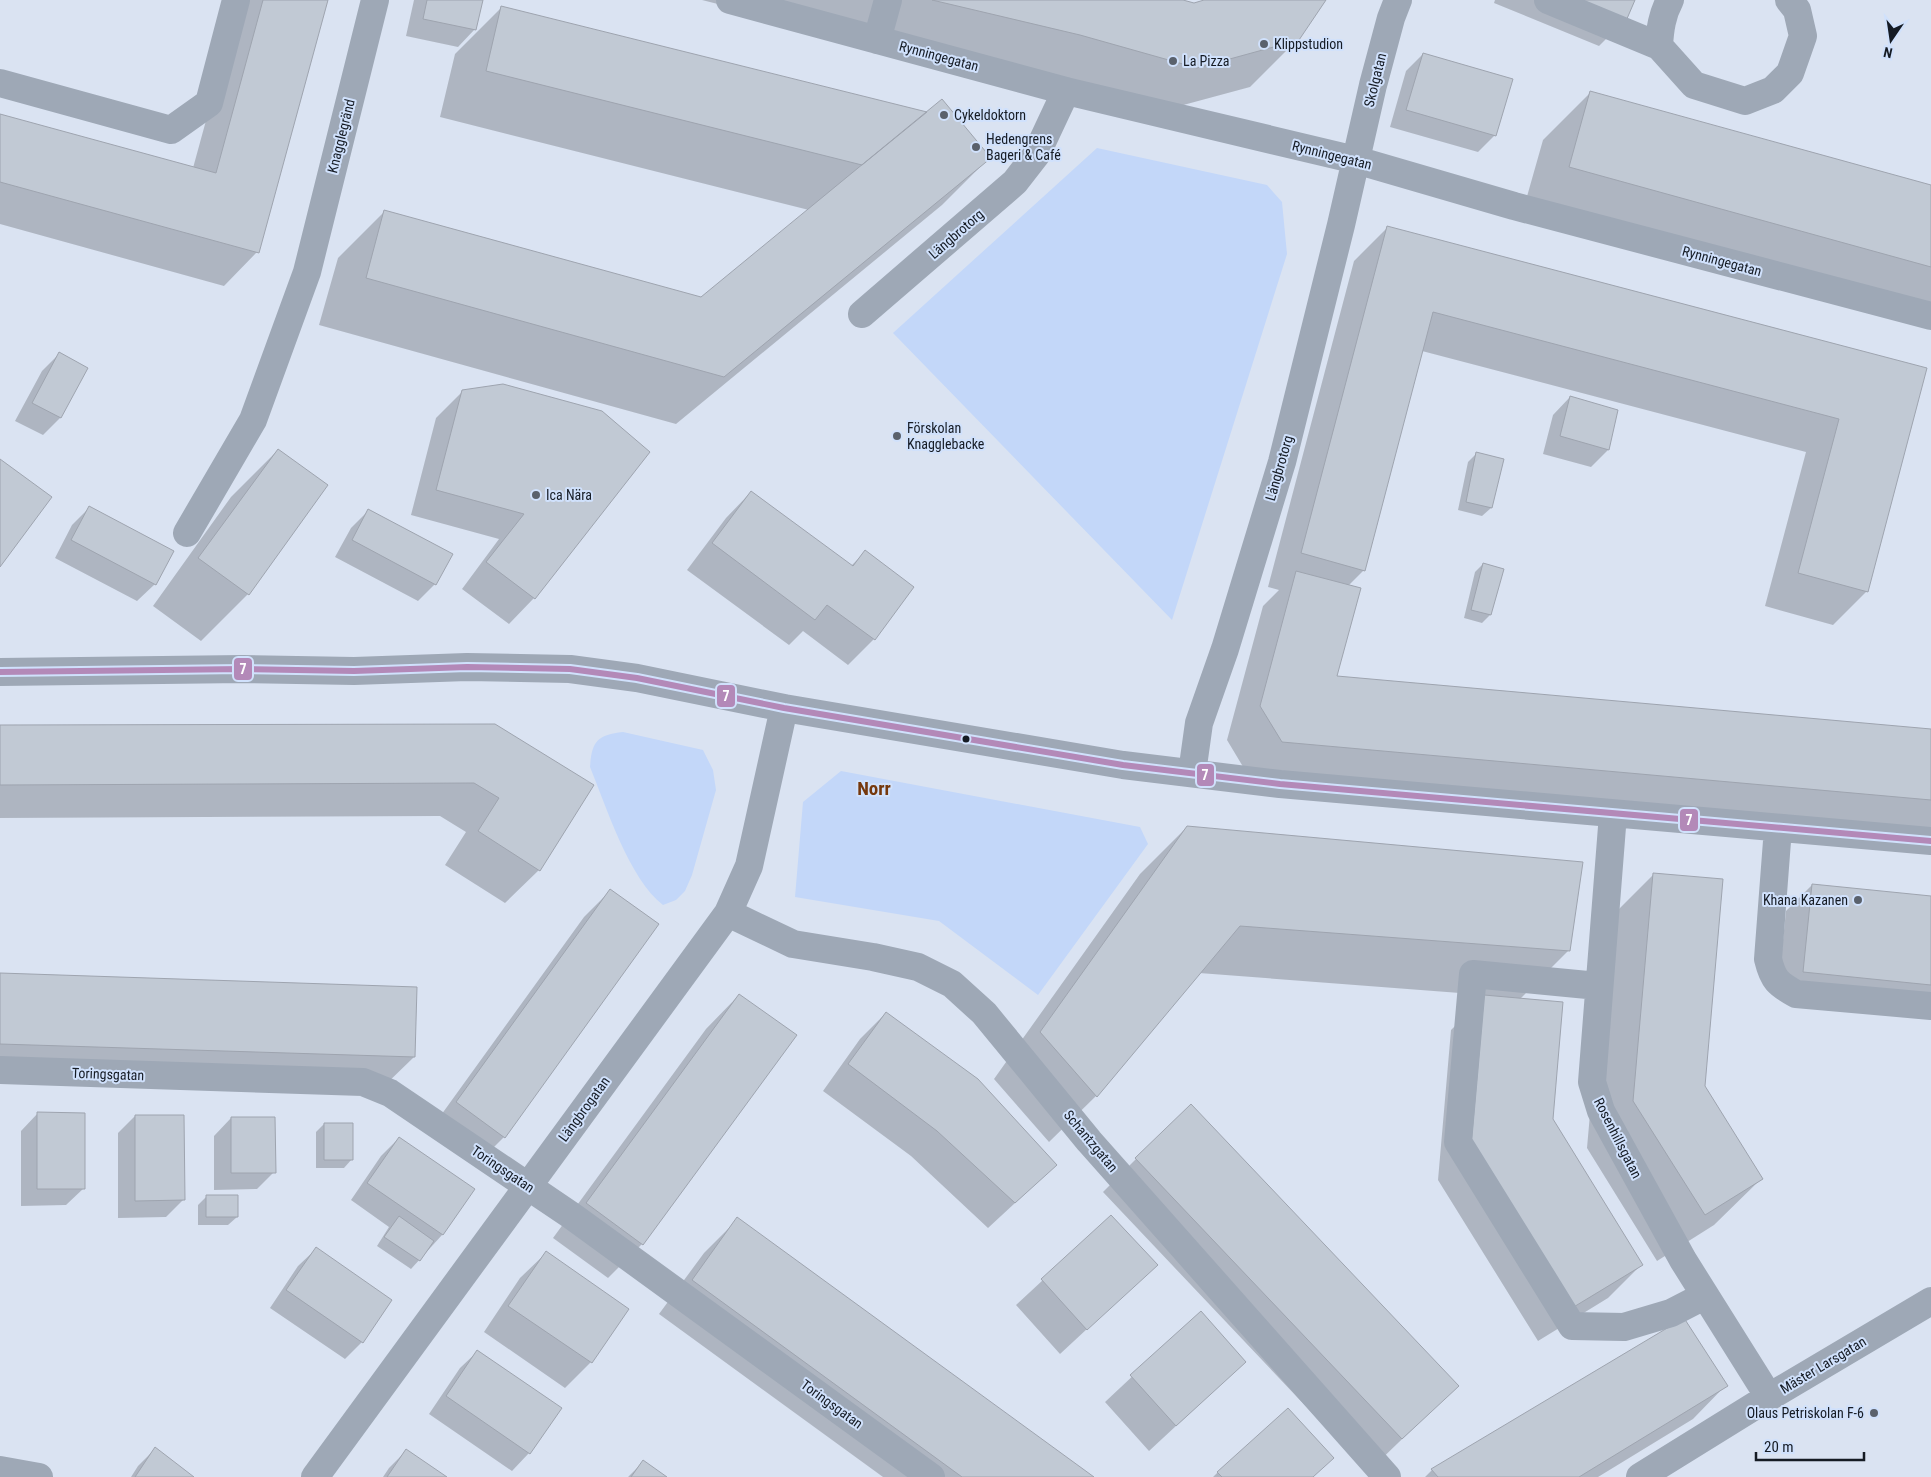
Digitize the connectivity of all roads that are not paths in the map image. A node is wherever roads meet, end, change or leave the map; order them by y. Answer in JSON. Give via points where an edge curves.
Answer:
{"nodes":[{"id":1,"x":236,"y":0,"type":"edge"},
{"id":2,"x":375,"y":0,"type":"edge"},
{"id":3,"x":730,"y":0,"type":"edge"},
{"id":4,"x":888,"y":0,"type":"edge"},
{"id":5,"x":1398,"y":0,"type":"edge"},
{"id":6,"x":1548,"y":0,"type":"edge"},
{"id":7,"x":1670,"y":0,"type":"edge"},
{"id":8,"x":1789,"y":0,"type":"edge"},
{"id":9,"x":878,"y":40,"type":"junction"},
{"id":10,"x":1659,"y":46,"type":"junction"},
{"id":11,"x":0,"y":82,"type":"edge"},
{"id":12,"x":1066,"y":91,"type":"junction"},
{"id":13,"x":1356,"y":160,"type":"junction"},
{"id":14,"x":862,"y":314,"type":"dead end"},
{"id":15,"x":1931,"y":316,"type":"edge"},
{"id":16,"x":187,"y":533,"type":"dead end"},
{"id":17,"x":0,"y":672,"type":"edge"},
{"id":18,"x":784,"y":708,"type":"junction"},
{"id":19,"x":1192,"y":773,"type":"junction"},
{"id":20,"x":1613,"y":814,"type":"junction"},
{"id":21,"x":1778,"y":828,"type":"junction"},
{"id":22,"x":1931,"y":841,"type":"edge"},
{"id":23,"x":728,"y":913,"type":"junction"},
{"id":24,"x":1598,"y":986,"type":"junction"},
{"id":25,"x":1931,"y":1006,"type":"edge"},
{"id":26,"x":0,"y":1070,"type":"edge"},
{"id":27,"x":528,"y":1185,"type":"junction"},
{"id":28,"x":1704,"y":1296,"type":"junction"},
{"id":29,"x":1931,"y":1301,"type":"edge"},
{"id":30,"x":1769,"y":1397,"type":"junction"},
{"id":31,"x":0,"y":1470,"type":"edge"},
{"id":32,"x":39,"y":1477,"type":"edge"},
{"id":33,"x":315,"y":1477,"type":"edge"},
{"id":34,"x":932,"y":1477,"type":"edge"},
{"id":35,"x":1387,"y":1477,"type":"edge"},
{"id":36,"x":1640,"y":1477,"type":"edge"}],
"edges":[{"from":1,"to":11,"type":"street","via":[[209,103],[171,130]]},
{"from":2,"to":16,"type":"street","name":"Knagglegränd","via":[[307,272],[253,420]]},
{"from":3,"to":9,"type":"street","name":"Rynningegatan"},
{"from":4,"to":9,"type":"street"},
{"from":5,"to":13,"type":"street","name":"Skolgatan","via":[[1390,18]]},
{"from":6,"to":10,"type":"street"},
{"from":7,"to":10,"type":"street","via":[[1660,26]]},
{"from":8,"to":10,"type":"street","via":[[1797,10],[1803,36],[1790,73],[1773,90],[1745,101],[1694,85]]},
{"from":9,"to":12,"type":"street","name":"Rynningegatan"},
{"from":12,"to":13,"type":"street","name":"Rynningegatan"},
{"from":12,"to":14,"type":"street","name":"Längbrotorg","via":[[1036,155],[1015,182]]},
{"from":13,"to":15,"type":"street","name":"Rynningegatan","via":[[1514,206]]},
{"from":13,"to":19,"type":"street","name":"Längbrotorg","via":[[1282,462],[1199,723]]},
{"from":17,"to":18,"type":"street","via":[[354,671],[467,667],[570,669],[636,678]]},
{"from":18,"to":19,"type":"street","via":[[1123,765]]},
{"from":18,"to":23,"type":"street","name":"Längbrogatan","via":[[749,866]]},
{"from":19,"to":20,"type":"street"},
{"from":20,"to":21,"type":"street"},
{"from":20,"to":24,"type":"street","name":"Rosenhillsgatan"},
{"from":21,"to":22,"type":"street"},
{"from":21,"to":25,"type":"street","via":[[1768,960],[1772,975],[1780,985],[1796,994]]},
{"from":23,"to":27,"type":"street","name":"Längbrogatan"},
{"from":23,"to":35,"type":"street","name":"Schantzgatan","via":[[793,944],[918,967],[952,984],[984,1012],[1089,1141]]},
{"from":24,"to":28,"type":"street","name":"Rosenhillsgatan","via":[[1592,1082],[1601,1111]]},
{"from":24,"to":28,"type":"street","via":[[1473,974],[1458,1142],[1572,1326],[1624,1327],[1671,1313]]},
{"from":26,"to":27,"type":"street","name":"Toringsgatan","via":[[364,1082],[390,1093]]},
{"from":27,"to":33,"type":"street","name":"Längbrogatan"},
{"from":27,"to":34,"type":"street","name":"Toringsgatan"},
{"from":28,"to":30,"type":"street","name":"Rosenhillsgatan"},
{"from":29,"to":30,"type":"street","name":"Mäster Larsgatan"},
{"from":30,"to":36,"type":"street","name":"Mäster Larsgatan"},
{"from":31,"to":32,"type":"street"}]}
